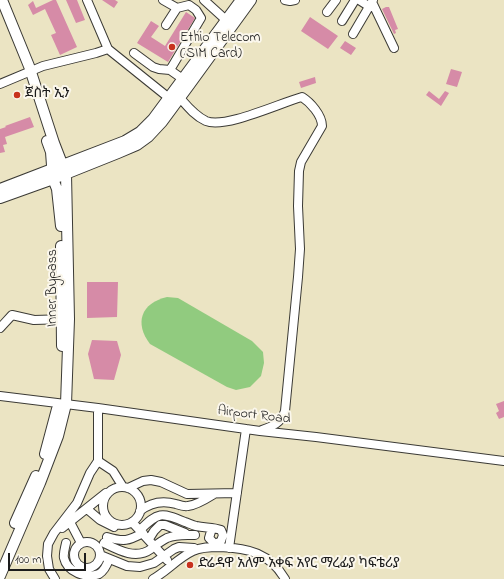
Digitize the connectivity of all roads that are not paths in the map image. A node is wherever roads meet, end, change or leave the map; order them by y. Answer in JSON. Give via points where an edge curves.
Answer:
{"nodes":[{"id":1,"x":2,"y":0,"type":"edge"},
{"id":2,"x":87,"y":0,"type":"edge"},
{"id":3,"x":163,"y":0,"type":"edge"},
{"id":4,"x":204,"y":0,"type":"edge"},
{"id":5,"x":241,"y":0,"type":"edge"},
{"id":6,"x":251,"y":0,"type":"edge"},
{"id":7,"x":285,"y":0,"type":"edge"},
{"id":8,"x":294,"y":0,"type":"edge"},
{"id":9,"x":336,"y":0,"type":"edge"},
{"id":10,"x":355,"y":0,"type":"edge"},
{"id":11,"x":359,"y":0,"type":"edge"},
{"id":12,"x":372,"y":3,"type":"edge"},
{"id":13,"x":177,"y":8,"type":"junction"},
{"id":14,"x":0,"y":12,"type":"edge"},
{"id":15,"x":327,"y":12,"type":"dead end"},
{"id":16,"x":226,"y":20,"type":"junction"},
{"id":17,"x":342,"y":21,"type":"dead end"},
{"id":18,"x":166,"y":25,"type":"dead end"},
{"id":19,"x":353,"y":34,"type":"dead end"},
{"id":20,"x":394,"y":48,"type":"dead end"},
{"id":21,"x":108,"y":49,"type":"junction"},
{"id":22,"x":134,"y":53,"type":"dead end"},
{"id":23,"x":170,"y":70,"type":"junction"},
{"id":24,"x":28,"y":73,"type":"junction"},
{"id":25,"x":186,"y":82,"type":"junction"},
{"id":26,"x":0,"y":84,"type":"edge"},
{"id":27,"x":168,"y":98,"type":"junction"},
{"id":28,"x":180,"y":98,"type":"junction"},
{"id":29,"x":52,"y":169,"type":"junction"},
{"id":30,"x":65,"y":169,"type":"junction"},
{"id":31,"x":53,"y":179,"type":"junction"},
{"id":32,"x":0,"y":189,"type":"edge"},
{"id":33,"x":0,"y":198,"type":"edge"},
{"id":34,"x":66,"y":319,"type":"junction"},
{"id":35,"x":0,"y":328,"type":"edge"},
{"id":36,"x":0,"y":396,"type":"edge"},
{"id":37,"x":62,"y":404,"type":"junction"},
{"id":38,"x":98,"y":408,"type":"junction"},
{"id":39,"x":246,"y":429,"type":"junction"},
{"id":40,"x":260,"y":431,"type":"junction"},
{"id":41,"x":98,"y":461,"type":"junction"},
{"id":42,"x":504,"y":461,"type":"edge"},
{"id":43,"x":123,"y":486,"type":"junction"},
{"id":44,"x":237,"y":493,"type":"junction"},
{"id":45,"x":215,"y":494,"type":"junction"},
{"id":46,"x":87,"y":509,"type":"junction"},
{"id":47,"x":140,"y":511,"type":"junction"},
{"id":48,"x":70,"y":522,"type":"junction"},
{"id":49,"x":114,"y":524,"type":"junction"},
{"id":50,"x":137,"y":527,"type":"junction"},
{"id":51,"x":212,"y":528,"type":"junction"},
{"id":52,"x":193,"y":532,"type":"junction"},
{"id":53,"x":54,"y":534,"type":"junction"},
{"id":54,"x":149,"y":539,"type":"junction"},
{"id":55,"x":106,"y":540,"type":"junction"},
{"id":56,"x":66,"y":543,"type":"junction"},
{"id":57,"x":78,"y":546,"type":"junction"},
{"id":58,"x":155,"y":546,"type":"junction"},
{"id":59,"x":213,"y":546,"type":"junction"},
{"id":60,"x":229,"y":548,"type":"junction"},
{"id":61,"x":194,"y":549,"type":"junction"},
{"id":62,"x":99,"y":553,"type":"junction"},
{"id":63,"x":164,"y":556,"type":"junction"},
{"id":64,"x":0,"y":558,"type":"edge"},
{"id":65,"x":109,"y":559,"type":"junction"},
{"id":66,"x":78,"y":564,"type":"junction"},
{"id":67,"x":172,"y":566,"type":"junction"},
{"id":68,"x":0,"y":576,"type":"edge"},
{"id":69,"x":72,"y":576,"type":"edge"},
{"id":70,"x":55,"y":579,"type":"edge"},
{"id":71,"x":152,"y":579,"type":"edge"},
{"id":72,"x":285,"y":579,"type":"edge"}],
"edges":[{"from":1,"to":24,"type":"main road","name":"Inner Bypass"},
{"from":2,"to":21,"type":"street"},
{"from":3,"to":13,"type":"street"},
{"from":4,"to":16,"type":"street"},
{"from":5,"to":16,"type":"main road"},
{"from":6,"to":25,"type":"main road"},
{"from":7,"to":8,"type":"street"},
{"from":9,"to":15,"type":"street"},
{"from":10,"to":17,"type":"street"},
{"from":11,"to":12,"type":"street"},
{"from":12,"to":19,"type":"street"},
{"from":12,"to":20,"type":"street"},
{"from":13,"to":18,"type":"street"},
{"from":13,"to":23,"type":"street","via":[[188,5],[202,18]]},
{"from":14,"to":24,"type":"main road","name":"Inner Bypass"},
{"from":16,"to":25,"type":"main road"},
{"from":21,"to":24,"type":"street","via":[[43,66]]},
{"from":21,"to":27,"type":"street"},
{"from":22,"to":23,"type":"street","via":[[154,67]]},
{"from":23,"to":25,"type":"street"},
{"from":24,"to":26,"type":"street"},
{"from":24,"to":29,"type":"main road","name":"Inner Bypass","via":[[51,152]]},
{"from":24,"to":30,"type":"main road","name":"Inner Bypass"},
{"from":25,"to":27,"type":"main road"},
{"from":25,"to":28,"type":"main road"},
{"from":27,"to":30,"type":"main road","via":[[149,124],[132,138]]},
{"from":28,"to":30,"type":"main road","via":[[154,132],[142,141],[118,153]]},
{"from":28,"to":40,"type":"street","via":[[198,116],[215,122],[235,120],[302,97],[322,121],[322,126],[300,162],[299,270],[285,411],[277,424]]},
{"from":29,"to":30,"type":"main road"},
{"from":29,"to":31,"type":"main road","name":"Inner Bypass"},
{"from":29,"to":32,"type":"main road"},
{"from":30,"to":31,"type":"main road"},
{"from":30,"to":34,"type":"main road","name":"Inner Bypass"},
{"from":31,"to":33,"type":"main road"},
{"from":31,"to":34,"type":"main road","name":"Inner Bypass","via":[[57,190],[62,231]]},
{"from":34,"to":35,"type":"street","via":[[34,320],[12,315]]},
{"from":34,"to":37,"type":"main road","name":"Inner Bypass","via":[[61,382]]},
{"from":36,"to":37,"type":"street","name":"Airport Road"},
{"from":37,"to":38,"type":"street","name":"Airport Road"},
{"from":37,"to":64,"type":"main road","name":"Inner Bypass","via":[[44,458]]},
{"from":37,"to":68,"type":"main road","name":"Inner Bypass","via":[[58,436]]},
{"from":38,"to":39,"type":"street","name":"Airport Road"},
{"from":38,"to":41,"type":"street"},
{"from":39,"to":40,"type":"street","name":"Airport Road"},
{"from":39,"to":44,"type":"street"},
{"from":40,"to":42,"type":"street","name":"Airport Road"},
{"from":41,"to":43,"type":"street","via":[[113,471]]},
{"from":41,"to":53,"type":"street","via":[[90,472],[77,503]]},
{"from":43,"to":45,"type":"street","via":[[151,480],[187,494]]},
{"from":43,"to":46,"type":"street"},
{"from":43,"to":47,"type":"street","via":[[139,497]]},
{"from":43,"to":49,"type":"street","via":[[110,492],[105,500],[106,515]]},
{"from":44,"to":45,"type":"street"},
{"from":44,"to":60,"type":"street"},
{"from":45,"to":47,"type":"street","via":[[189,506],[156,502]]},
{"from":46,"to":48,"type":"street"},
{"from":46,"to":49,"type":"street","via":[[100,520]]},
{"from":47,"to":50,"type":"street"},
{"from":48,"to":53,"type":"street"},
{"from":48,"to":57,"type":"street"},
{"from":49,"to":50,"type":"street"},
{"from":49,"to":55,"type":"street"},
{"from":50,"to":52,"type":"street","via":[[161,515],[173,518]]},
{"from":50,"to":54,"type":"street"},
{"from":50,"to":55,"type":"street","via":[[131,539]]},
{"from":51,"to":52,"type":"street"},
{"from":51,"to":59,"type":"street","via":[[209,538]]},
{"from":51,"to":59,"type":"street","via":[[221,530],[223,535]]},
{"from":52,"to":54,"type":"street","via":[[162,525],[157,527]]},
{"from":52,"to":58,"type":"street","via":[[167,538]]},
{"from":52,"to":61,"type":"street"},
{"from":53,"to":56,"type":"street"},
{"from":53,"to":70,"type":"street","via":[[48,544],[47,556],[49,569]]},
{"from":54,"to":58,"type":"street"},
{"from":55,"to":58,"type":"street","via":[[118,550],[136,554],[146,552]]},
{"from":55,"to":62,"type":"street"},
{"from":56,"to":57,"type":"street"},
{"from":56,"to":69,"type":"street","via":[[64,560]]},
{"from":57,"to":62,"type":"street","via":[[91,543]]},
{"from":57,"to":66,"type":"street","via":[[74,556]]},
{"from":58,"to":63,"type":"street"},
{"from":59,"to":60,"type":"street"},
{"from":59,"to":61,"type":"street"},
{"from":60,"to":72,"type":"street","via":[[257,553],[274,564]]},
{"from":61,"to":63,"type":"street","via":[[179,547]]},
{"from":61,"to":67,"type":"street"},
{"from":62,"to":65,"type":"street"},
{"from":62,"to":66,"type":"street","via":[[97,563],[91,568],[83,568]]},
{"from":63,"to":65,"type":"street","via":[[154,563],[140,567],[127,566]]},
{"from":63,"to":67,"type":"street"},
{"from":65,"to":69,"type":"street","via":[[96,576]]},
{"from":66,"to":69,"type":"street"},
{"from":67,"to":71,"type":"street"}]}
